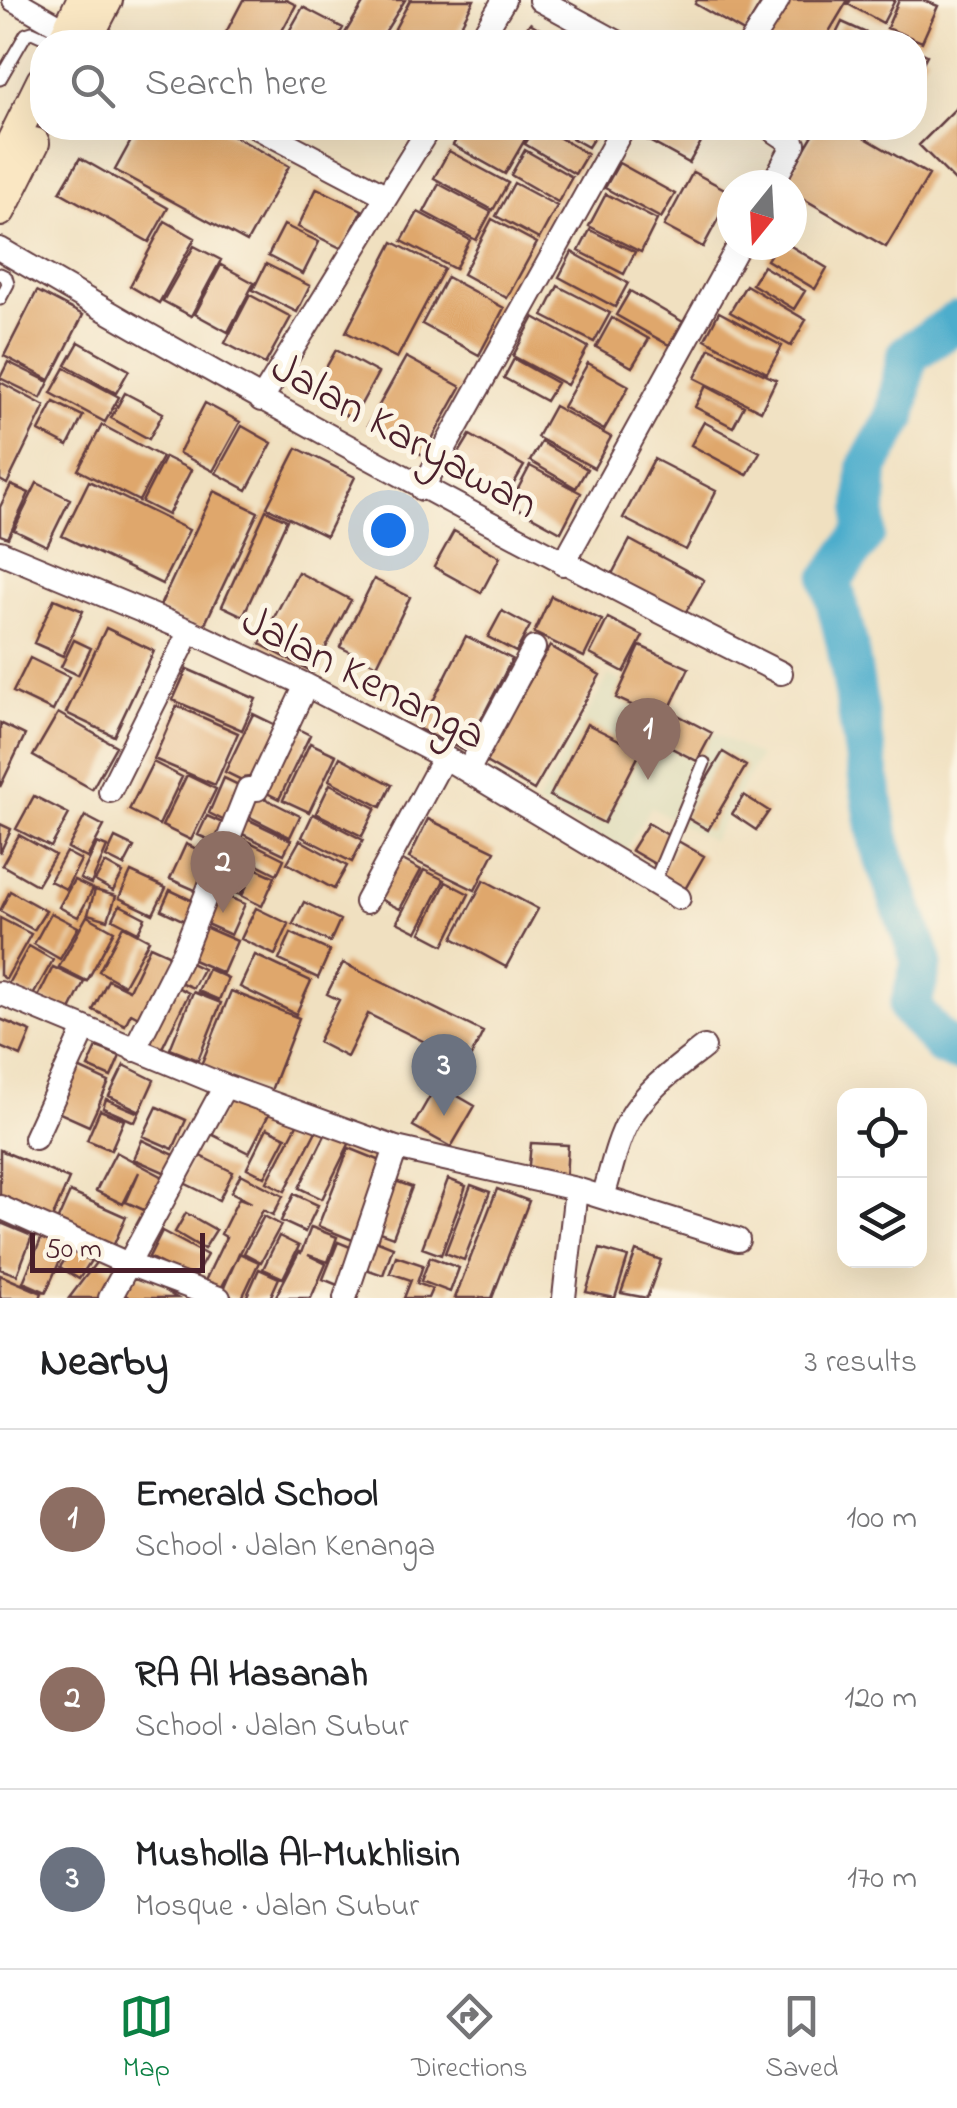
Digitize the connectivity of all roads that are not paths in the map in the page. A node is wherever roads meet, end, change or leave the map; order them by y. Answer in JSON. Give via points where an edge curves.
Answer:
{"nodes":[{"id":1,"x":14,"y":0,"type":"edge"},
{"id":2,"x":107,"y":0,"type":"edge"},
{"id":3,"x":504,"y":0,"type":"edge"},
{"id":4,"x":540,"y":0,"type":"edge"},
{"id":5,"x":778,"y":0,"type":"edge"},
{"id":6,"x":76,"y":28,"type":"edge"},
{"id":7,"x":486,"y":30,"type":"edge"},
{"id":8,"x":595,"y":30,"type":"edge"},
{"id":9,"x":759,"y":30,"type":"edge"},
{"id":10,"x":30,"y":33,"type":"edge"},
{"id":11,"x":0,"y":79,"type":"edge"},
{"id":12,"x":30,"y":104,"type":"edge"},
{"id":13,"x":36,"y":140,"type":"edge"},
{"id":14,"x":281,"y":140,"type":"edge"},
{"id":15,"x":422,"y":140,"type":"edge"},
{"id":16,"x":616,"y":140,"type":"edge"},
{"id":17,"x":790,"y":140,"type":"edge"},
{"id":18,"x":2,"y":156,"type":"edge"},
{"id":19,"x":780,"y":170,"type":"edge"},
{"id":20,"x":387,"y":196,"type":"junction"},
{"id":21,"x":0,"y":211,"type":"edge"},
{"id":22,"x":0,"y":249,"type":"edge"},
{"id":23,"x":731,"y":260,"type":"edge"},
{"id":24,"x":0,"y":274,"type":"edge"},
{"id":25,"x":0,"y":298,"type":"edge"},
{"id":26,"x":262,"y":400,"type":"junction"},
{"id":27,"x":422,"y":489,"type":"junction"},
{"id":28,"x":0,"y":552,"type":"edge"},
{"id":29,"x":563,"y":564,"type":"junction"},
{"id":30,"x":190,"y":631,"type":"junction"},
{"id":31,"x":534,"y":648,"type":"dead end"},
{"id":32,"x":781,"y":673,"type":"dead end"},
{"id":33,"x":306,"y":686,"type":"junction"},
{"id":34,"x":444,"y":757,"type":"junction"},
{"id":35,"x":704,"y":763,"type":"dead end"},
{"id":36,"x":468,"y":771,"type":"junction"},
{"id":37,"x":110,"y":791,"type":"dead end"},
{"id":38,"x":653,"y":885,"type":"junction"},
{"id":39,"x":679,"y":898,"type":"dead end"},
{"id":40,"x":366,"y":902,"type":"dead end"},
{"id":41,"x":0,"y":992,"type":"edge"},
{"id":42,"x":86,"y":1029,"type":"junction"},
{"id":43,"x":704,"y":1047,"type":"dead end"},
{"id":44,"x":134,"y":1050,"type":"junction"},
{"id":45,"x":225,"y":1086,"type":"junction"},
{"id":46,"x":36,"y":1138,"type":"dead end"},
{"id":47,"x":396,"y":1148,"type":"junction"},
{"id":48,"x":576,"y":1189,"type":"junction"},
{"id":49,"x":603,"y":1197,"type":"junction"},
{"id":50,"x":0,"y":1207,"type":"edge"},
{"id":51,"x":738,"y":1240,"type":"dead end"},
{"id":52,"x":128,"y":1264,"type":"junction"},
{"id":53,"x":110,"y":1298,"type":"edge"},
{"id":54,"x":218,"y":1298,"type":"edge"},
{"id":55,"x":345,"y":1298,"type":"edge"},
{"id":56,"x":564,"y":1298,"type":"edge"}],
"edges":[{"from":1,"to":6,"type":"street"},
{"from":2,"to":6,"type":"main road"},
{"from":3,"to":7,"type":"street"},
{"from":4,"to":8,"type":"street"},
{"from":5,"to":9,"type":"street"},
{"from":10,"to":11,"type":"lane"},
{"from":12,"to":18,"type":"main road"},
{"from":13,"to":21,"type":"main road"},
{"from":14,"to":20,"type":"street"},
{"from":15,"to":20,"type":"street"},
{"from":16,"to":27,"type":"street"},
{"from":17,"to":19,"type":"street"},
{"from":20,"to":26,"type":"street"},
{"from":22,"to":26,"type":"street","name":"Jalan Karyawan"},
{"from":23,"to":29,"type":"street"},
{"from":24,"to":25,"type":"lane","via":[[8,284]]},
{"from":26,"to":27,"type":"street","name":"Jalan Karyawan"},
{"from":27,"to":29,"type":"street","name":"Jalan Karyawan"},
{"from":28,"to":30,"type":"street","name":"Jalan Kenanga"},
{"from":29,"to":32,"type":"street","name":"Jalan Karyawan"},
{"from":30,"to":33,"type":"street","name":"Jalan Kenanga"},
{"from":30,"to":37,"type":"street"},
{"from":31,"to":36,"type":"street"},
{"from":33,"to":34,"type":"street","name":"Jalan Kenanga"},
{"from":33,"to":44,"type":"street","via":[[256,789],[248,789],[184,951]]},
{"from":34,"to":36,"type":"street","name":"Jalan Kenanga"},
{"from":34,"to":40,"type":"street"},
{"from":35,"to":38,"type":"lane"},
{"from":36,"to":38,"type":"street","name":"Jalan Kenanga"},
{"from":38,"to":39,"type":"street","name":"Jalan Kenanga"},
{"from":41,"to":42,"type":"street"},
{"from":42,"to":44,"type":"street"},
{"from":42,"to":46,"type":"street"},
{"from":43,"to":49,"type":"street","via":[[635,1110]]},
{"from":44,"to":45,"type":"street"},
{"from":45,"to":47,"type":"street"},
{"from":45,"to":52,"type":"street"},
{"from":47,"to":48,"type":"street"},
{"from":47,"to":55,"type":"street"},
{"from":48,"to":49,"type":"street"},
{"from":48,"to":56,"type":"street"},
{"from":49,"to":51,"type":"street"},
{"from":50,"to":52,"type":"street"},
{"from":52,"to":53,"type":"street"},
{"from":52,"to":54,"type":"street"}]}
